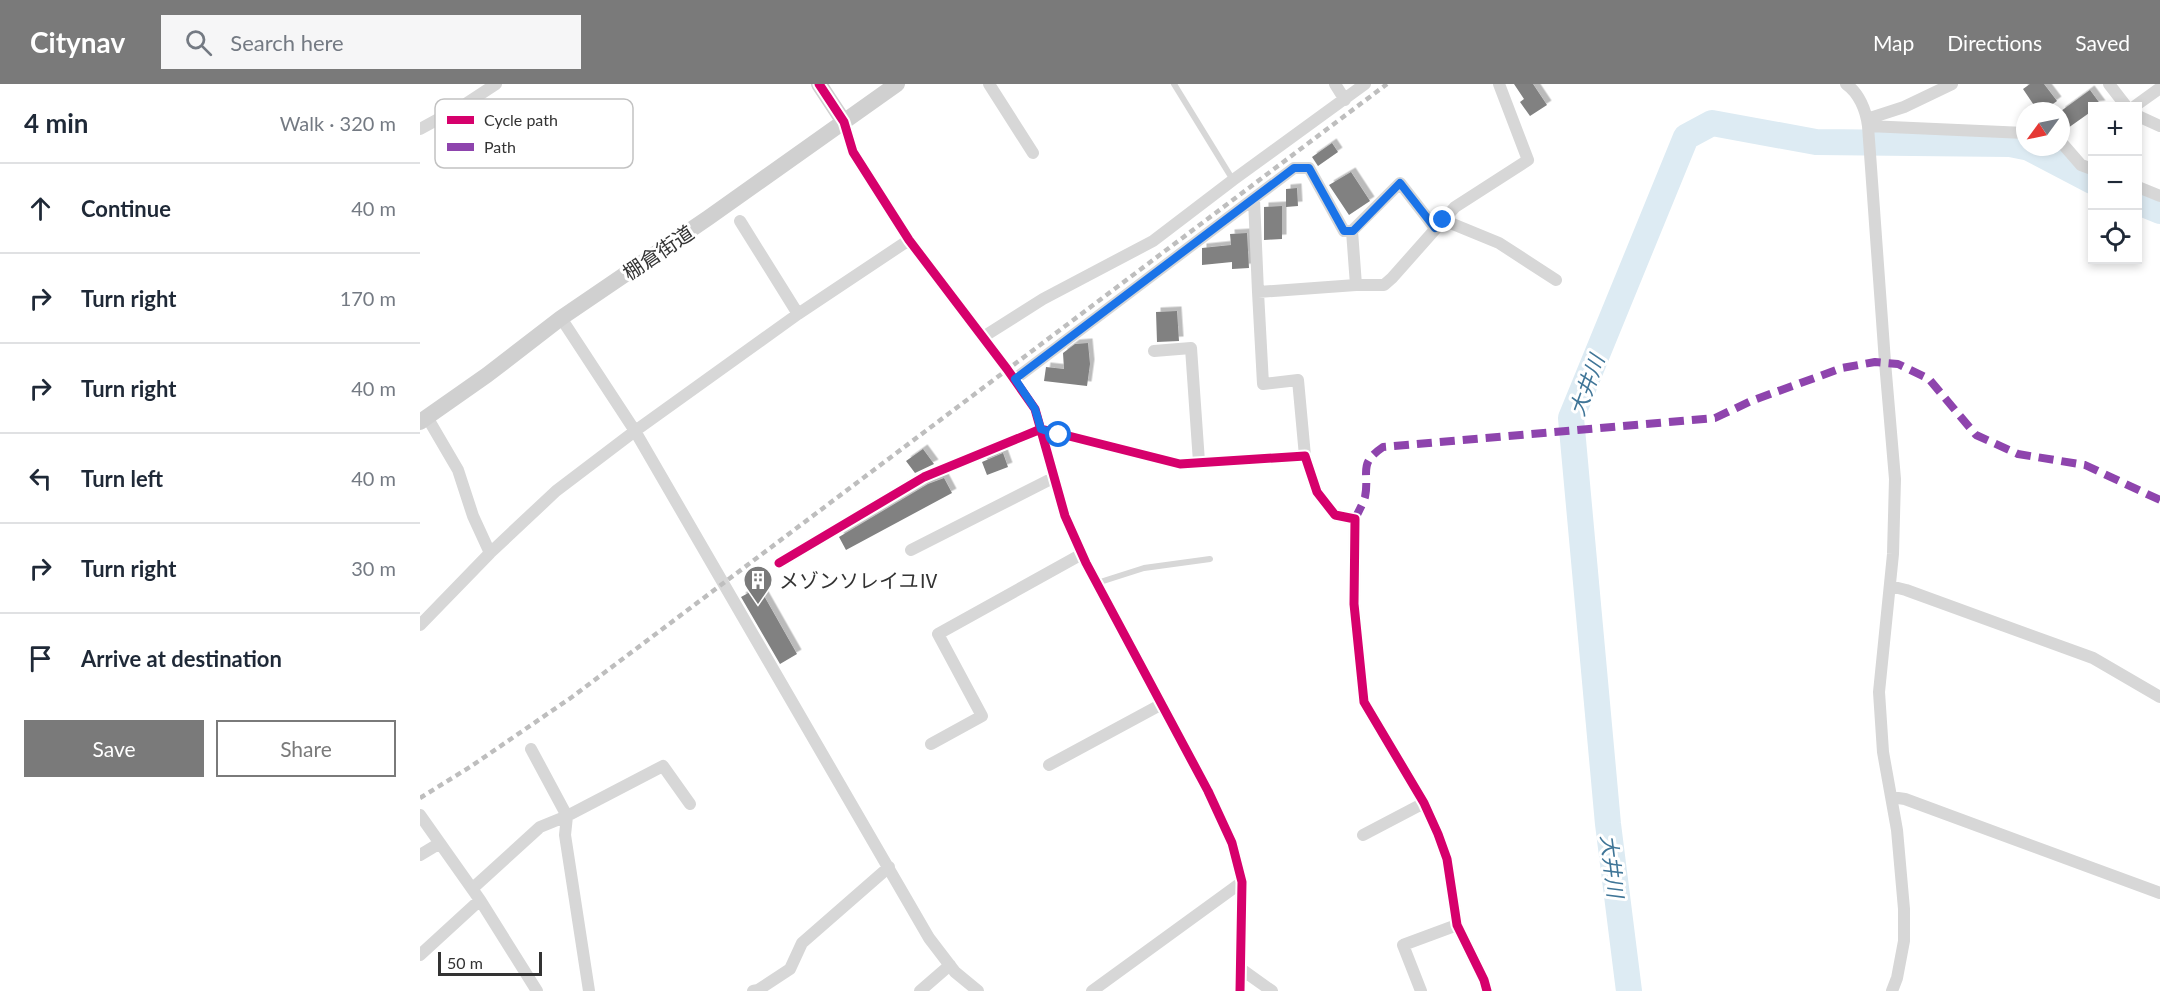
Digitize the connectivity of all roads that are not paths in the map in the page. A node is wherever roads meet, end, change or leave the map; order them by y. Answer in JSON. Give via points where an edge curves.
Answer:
{"nodes":[{"id":1,"x":496,"y":84,"type":"edge"},
{"id":2,"x":819,"y":84,"type":"edge"},
{"id":3,"x":897,"y":84,"type":"edge"},
{"id":4,"x":989,"y":84,"type":"edge"},
{"id":5,"x":1174,"y":84,"type":"edge"},
{"id":6,"x":1335,"y":84,"type":"edge"},
{"id":7,"x":1365,"y":84,"type":"edge"},
{"id":8,"x":1499,"y":84,"type":"edge"},
{"id":9,"x":1952,"y":84,"type":"edge"},
{"id":10,"x":2109,"y":84,"type":"edge"},
{"id":11,"x":1848,"y":85,"type":"edge"},
{"id":12,"x":2160,"y":88,"type":"edge"},
{"id":13,"x":473,"y":99,"type":"edge"},
{"id":14,"x":1345,"y":100,"type":"junction"},
{"id":15,"x":2123,"y":102,"type":"edge"},
{"id":16,"x":2141,"y":102,"type":"edge"},
{"id":17,"x":2142,"y":118,"type":"edge"},
{"id":18,"x":435,"y":121,"type":"edge"},
{"id":19,"x":844,"y":123,"type":"junction"},
{"id":20,"x":1867,"y":125,"type":"junction"},
{"id":21,"x":2160,"y":126,"type":"edge"},
{"id":22,"x":420,"y":129,"type":"edge"},
{"id":23,"x":2016,"y":132,"type":"edge"},
{"id":24,"x":2070,"y":152,"type":"edge"},
{"id":25,"x":1033,"y":153,"type":"dead end"},
{"id":26,"x":2088,"y":168,"type":"edge"},
{"id":27,"x":1233,"y":180,"type":"junction"},
{"id":28,"x":2142,"y":189,"type":"edge"},
{"id":29,"x":2160,"y":196,"type":"edge"},
{"id":30,"x":1254,"y":199,"type":"junction"},
{"id":31,"x":740,"y":222,"type":"dead end"},
{"id":32,"x":1439,"y":224,"type":"junction"},
{"id":33,"x":1353,"y":231,"type":"junction"},
{"id":34,"x":909,"y":240,"type":"junction"},
{"id":35,"x":1556,"y":280,"type":"dead end"},
{"id":36,"x":1356,"y":285,"type":"junction"},
{"id":37,"x":1258,"y":292,"type":"junction"},
{"id":38,"x":798,"y":314,"type":"junction"},
{"id":39,"x":561,"y":318,"type":"junction"},
{"id":40,"x":983,"y":337,"type":"junction"},
{"id":41,"x":1154,"y":351,"type":"dead end"},
{"id":42,"x":1015,"y":379,"type":"junction"},
{"id":43,"x":423,"y":420,"type":"edge"},
{"id":44,"x":1041,"y":429,"type":"junction"},
{"id":45,"x":635,"y":431,"type":"junction"},
{"id":46,"x":1305,"y":456,"type":"junction"},
{"id":47,"x":1199,"y":462,"type":"junction"},
{"id":48,"x":1053,"y":478,"type":"junction"},
{"id":49,"x":911,"y":550,"type":"dead end"},
{"id":50,"x":490,"y":553,"type":"junction"},
{"id":51,"x":1082,"y":554,"type":"junction"},
{"id":52,"x":1210,"y":559,"type":"dead end"},
{"id":53,"x":779,"y":563,"type":"dead end"},
{"id":54,"x":1097,"y":583,"type":"junction"},
{"id":55,"x":1890,"y":586,"type":"junction"},
{"id":56,"x":420,"y":625,"type":"edge"},
{"id":57,"x":2160,"y":697,"type":"edge"},
{"id":58,"x":1162,"y":704,"type":"junction"},
{"id":59,"x":931,"y":744,"type":"dead end"},
{"id":60,"x":531,"y":749,"type":"dead end"},
{"id":61,"x":1049,"y":765,"type":"dead end"},
{"id":62,"x":1892,"y":797,"type":"junction"},
{"id":63,"x":1424,"y":802,"type":"junction"},
{"id":64,"x":690,"y":804,"type":"dead end"},
{"id":65,"x":420,"y":815,"type":"edge"},
{"id":66,"x":567,"y":816,"type":"junction"},
{"id":67,"x":1364,"y":835,"type":"dead end"},
{"id":68,"x":440,"y":843,"type":"junction"},
{"id":69,"x":420,"y":855,"type":"edge"},
{"id":70,"x":889,"y":867,"type":"junction"},
{"id":71,"x":1242,"y":882,"type":"junction"},
{"id":72,"x":472,"y":888,"type":"junction"},
{"id":73,"x":2160,"y":893,"type":"edge"},
{"id":74,"x":480,"y":900,"type":"junction"},
{"id":75,"x":1457,"y":925,"type":"junction"},
{"id":76,"x":420,"y":955,"type":"edge"},
{"id":77,"x":950,"y":964,"type":"junction"},
{"id":78,"x":1240,"y":969,"type":"junction"},
{"id":79,"x":537,"y":991,"type":"edge"},
{"id":80,"x":589,"y":991,"type":"edge"},
{"id":81,"x":753,"y":991,"type":"edge"},
{"id":82,"x":920,"y":991,"type":"edge"},
{"id":83,"x":978,"y":991,"type":"edge"},
{"id":84,"x":1092,"y":991,"type":"edge"},
{"id":85,"x":1240,"y":991,"type":"edge"},
{"id":86,"x":1272,"y":991,"type":"edge"},
{"id":87,"x":1421,"y":991,"type":"edge"},
{"id":88,"x":1487,"y":991,"type":"edge"},
{"id":89,"x":1892,"y":991,"type":"edge"}],
"edges":[{"from":1,"to":13,"type":"street"},
{"from":2,"to":19,"type":"street"},
{"from":3,"to":19,"type":"street","name":"棚倉街道"},
{"from":4,"to":25,"type":"street"},
{"from":5,"to":27,"type":"lane"},
{"from":6,"to":14,"type":"street"},
{"from":7,"to":14,"type":"street"},
{"from":8,"to":32,"type":"street","via":[[1528,160],[1455,207]]},
{"from":9,"to":20,"type":"street"},
{"from":10,"to":15,"type":"street"},
{"from":11,"to":20,"type":"street","via":[[1859,99]]},
{"from":12,"to":16,"type":"street"},
{"from":14,"to":27,"type":"street"},
{"from":17,"to":21,"type":"street"},
{"from":18,"to":22,"type":"street"},
{"from":19,"to":34,"type":"street","via":[[853,152]]},
{"from":19,"to":39,"type":"street","name":"棚倉街道"},
{"from":20,"to":23,"type":"street"},
{"from":20,"to":55,"type":"street","via":[[1895,479]]},
{"from":24,"to":26,"type":"street"},
{"from":27,"to":40,"type":"street","via":[[1153,241],[1043,299]]},
{"from":28,"to":29,"type":"street"},
{"from":30,"to":33,"type":"street","via":[[1294,168],[1309,168],[1344,231]]},
{"from":30,"to":37,"type":"street"},
{"from":30,"to":42,"type":"street"},
{"from":31,"to":38,"type":"street"},
{"from":32,"to":33,"type":"street","via":[[1400,183]]},
{"from":32,"to":35,"type":"street","via":[[1499,243]]},
{"from":32,"to":36,"type":"street","via":[[1384,285]]},
{"from":33,"to":36,"type":"street"},
{"from":34,"to":38,"type":"street"},
{"from":34,"to":40,"type":"street"},
{"from":36,"to":37,"type":"street"},
{"from":37,"to":46,"type":"street","via":[[1263,384],[1298,380]]},
{"from":38,"to":45,"type":"street"},
{"from":39,"to":43,"type":"street","name":"棚倉街道"},
{"from":39,"to":45,"type":"street"},
{"from":40,"to":42,"type":"street"},
{"from":41,"to":47,"type":"street","via":[[1191,348]]},
{"from":42,"to":44,"type":"street","via":[[1035,409]]},
{"from":43,"to":50,"type":"street","via":[[458,470]]},
{"from":44,"to":47,"type":"street","via":[[1180,464]]},
{"from":44,"to":48,"type":"street"},
{"from":44,"to":53,"type":"street","via":[[924,477]]},
{"from":45,"to":50,"type":"street","via":[[556,491]]},
{"from":45,"to":70,"type":"street"},
{"from":46,"to":47,"type":"street"},
{"from":46,"to":63,"type":"street","via":[[1317,492],[1335,515],[1354,519],[1354,604],[1364,702]]},
{"from":48,"to":49,"type":"street"},
{"from":48,"to":51,"type":"street"},
{"from":50,"to":56,"type":"street"},
{"from":51,"to":54,"type":"street"},
{"from":51,"to":59,"type":"street","via":[[938,634],[982,716]]},
{"from":52,"to":54,"type":"lane","via":[[1144,568]]},
{"from":54,"to":58,"type":"street"},
{"from":55,"to":57,"type":"street","via":[[2094,658]]},
{"from":55,"to":62,"type":"street","via":[[1879,692],[1883,752]]},
{"from":58,"to":61,"type":"street"},
{"from":58,"to":71,"type":"street","via":[[1232,843]]},
{"from":60,"to":66,"type":"street"},
{"from":62,"to":73,"type":"street"},
{"from":62,"to":89,"type":"street","via":[[1904,909],[1904,941]]},
{"from":63,"to":67,"type":"street"},
{"from":63,"to":75,"type":"street","via":[[1447,859]]},
{"from":64,"to":66,"type":"street","via":[[663,766]]},
{"from":65,"to":68,"type":"street"},
{"from":66,"to":72,"type":"street","via":[[540,827]]},
{"from":66,"to":80,"type":"street","via":[[565,835]]},
{"from":68,"to":69,"type":"street"},
{"from":68,"to":72,"type":"street"},
{"from":70,"to":77,"type":"street","via":[[929,938]]},
{"from":70,"to":81,"type":"street","via":[[802,943],[790,969]]},
{"from":71,"to":78,"type":"street"},
{"from":71,"to":84,"type":"street"},
{"from":72,"to":74,"type":"street"},
{"from":74,"to":76,"type":"street"},
{"from":74,"to":79,"type":"street"},
{"from":75,"to":87,"type":"street","via":[[1403,945]]},
{"from":75,"to":88,"type":"street"},
{"from":77,"to":82,"type":"street"},
{"from":77,"to":83,"type":"street"},
{"from":78,"to":85,"type":"street"},
{"from":78,"to":86,"type":"street"}]}
